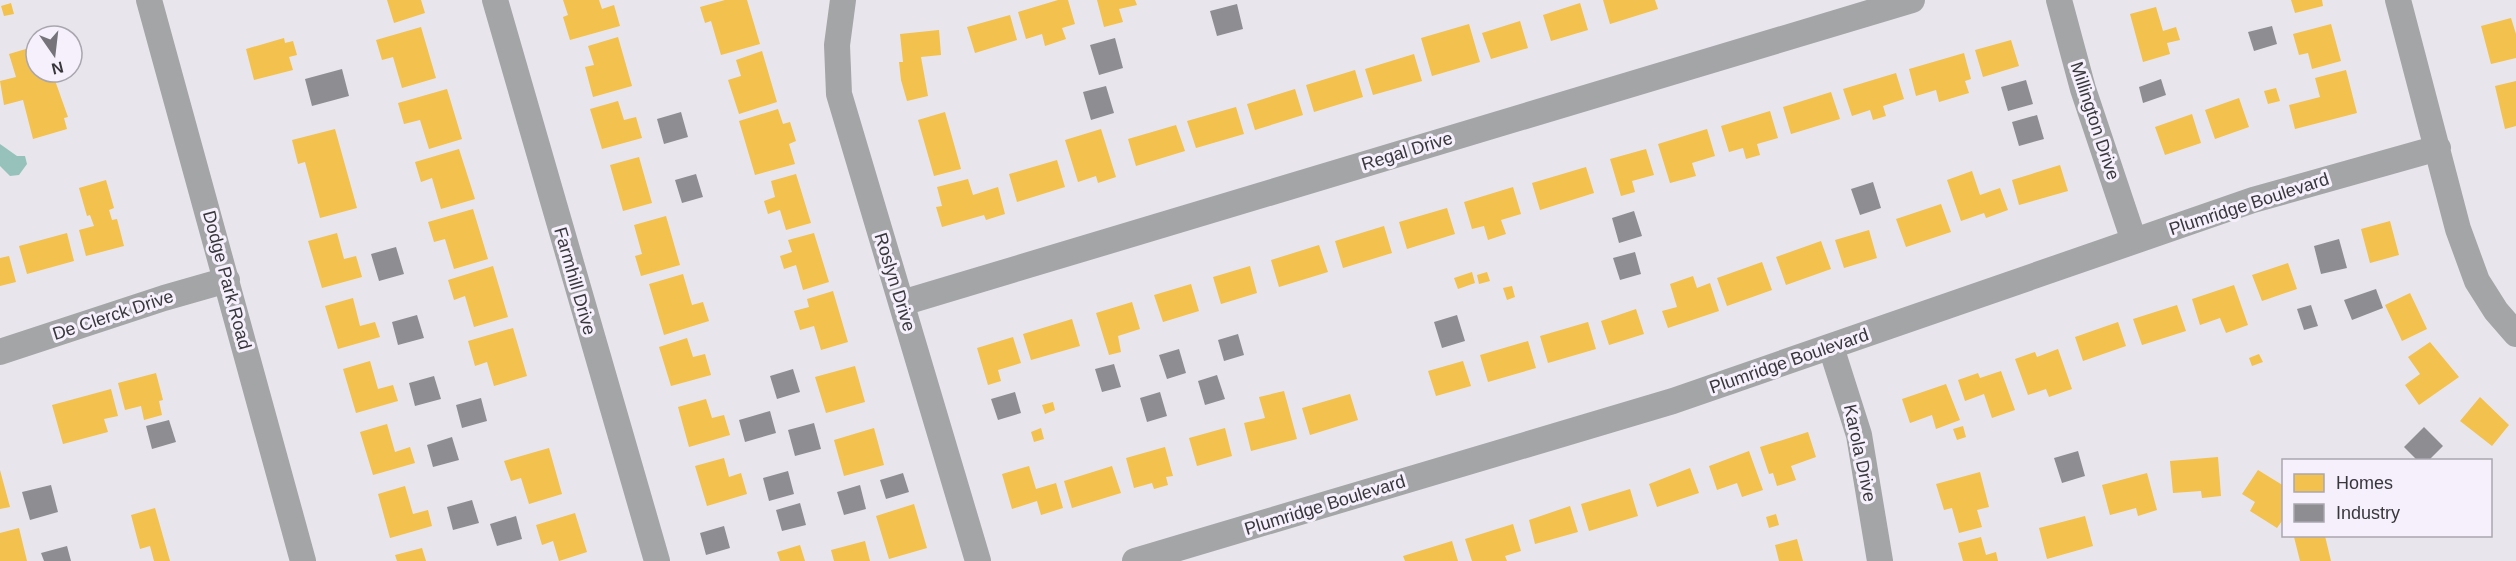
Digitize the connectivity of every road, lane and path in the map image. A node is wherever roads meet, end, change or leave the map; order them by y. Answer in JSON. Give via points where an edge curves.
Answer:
{"nodes":[{"id":1,"x":148,"y":0,"type":"edge"},
{"id":2,"x":495,"y":0,"type":"edge"},
{"id":3,"x":843,"y":0,"type":"edge"},
{"id":4,"x":1912,"y":0,"type":"edge"},
{"id":5,"x":2059,"y":0,"type":"edge"},
{"id":6,"x":2398,"y":0,"type":"edge"},
{"id":7,"x":2438,"y":148,"type":"junction"},
{"id":8,"x":2134,"y":241,"type":"junction"},
{"id":9,"x":227,"y":280,"type":"junction"},
{"id":10,"x":902,"y":303,"type":"junction"},
{"id":11,"x":2516,"y":334,"type":"edge"},
{"id":12,"x":1832,"y":347,"type":"junction"},
{"id":13,"x":0,"y":352,"type":"edge"},
{"id":14,"x":303,"y":561,"type":"edge"},
{"id":15,"x":657,"y":561,"type":"edge"},
{"id":16,"x":978,"y":561,"type":"edge"},
{"id":17,"x":1135,"y":561,"type":"edge"},
{"id":18,"x":1880,"y":561,"type":"edge"}],
"edges":[{"from":1,"to":9,"type":"street","name":"Dodge Park Road"},
{"from":2,"to":15,"type":"street","name":"Farmhill Drive"},
{"from":3,"to":10,"type":"street","name":"Roslyn Drive","via":[[837,45],[839,94]]},
{"from":4,"to":10,"type":"street","name":"Regal Drive"},
{"from":5,"to":8,"type":"street","name":"Millington Drive","via":[[2083,89]]},
{"from":6,"to":7,"type":"street"},
{"from":7,"to":8,"type":"street","name":"Plumridge Boulevard","via":[[2283,190]]},
{"from":7,"to":11,"type":"street","via":[[2458,229],[2477,280]]},
{"from":8,"to":12,"type":"street","name":"Plumridge Boulevard"},
{"from":9,"to":13,"type":"street","name":"De Clerck Drive"},
{"from":9,"to":14,"type":"street","name":"Dodge Park Road"},
{"from":10,"to":16,"type":"street","name":"Roslyn Drive"},
{"from":12,"to":17,"type":"street","name":"Plumridge Boulevard","via":[[1673,401]]},
{"from":12,"to":18,"type":"street","name":"Karola Drive","via":[[1859,435]]}]}
